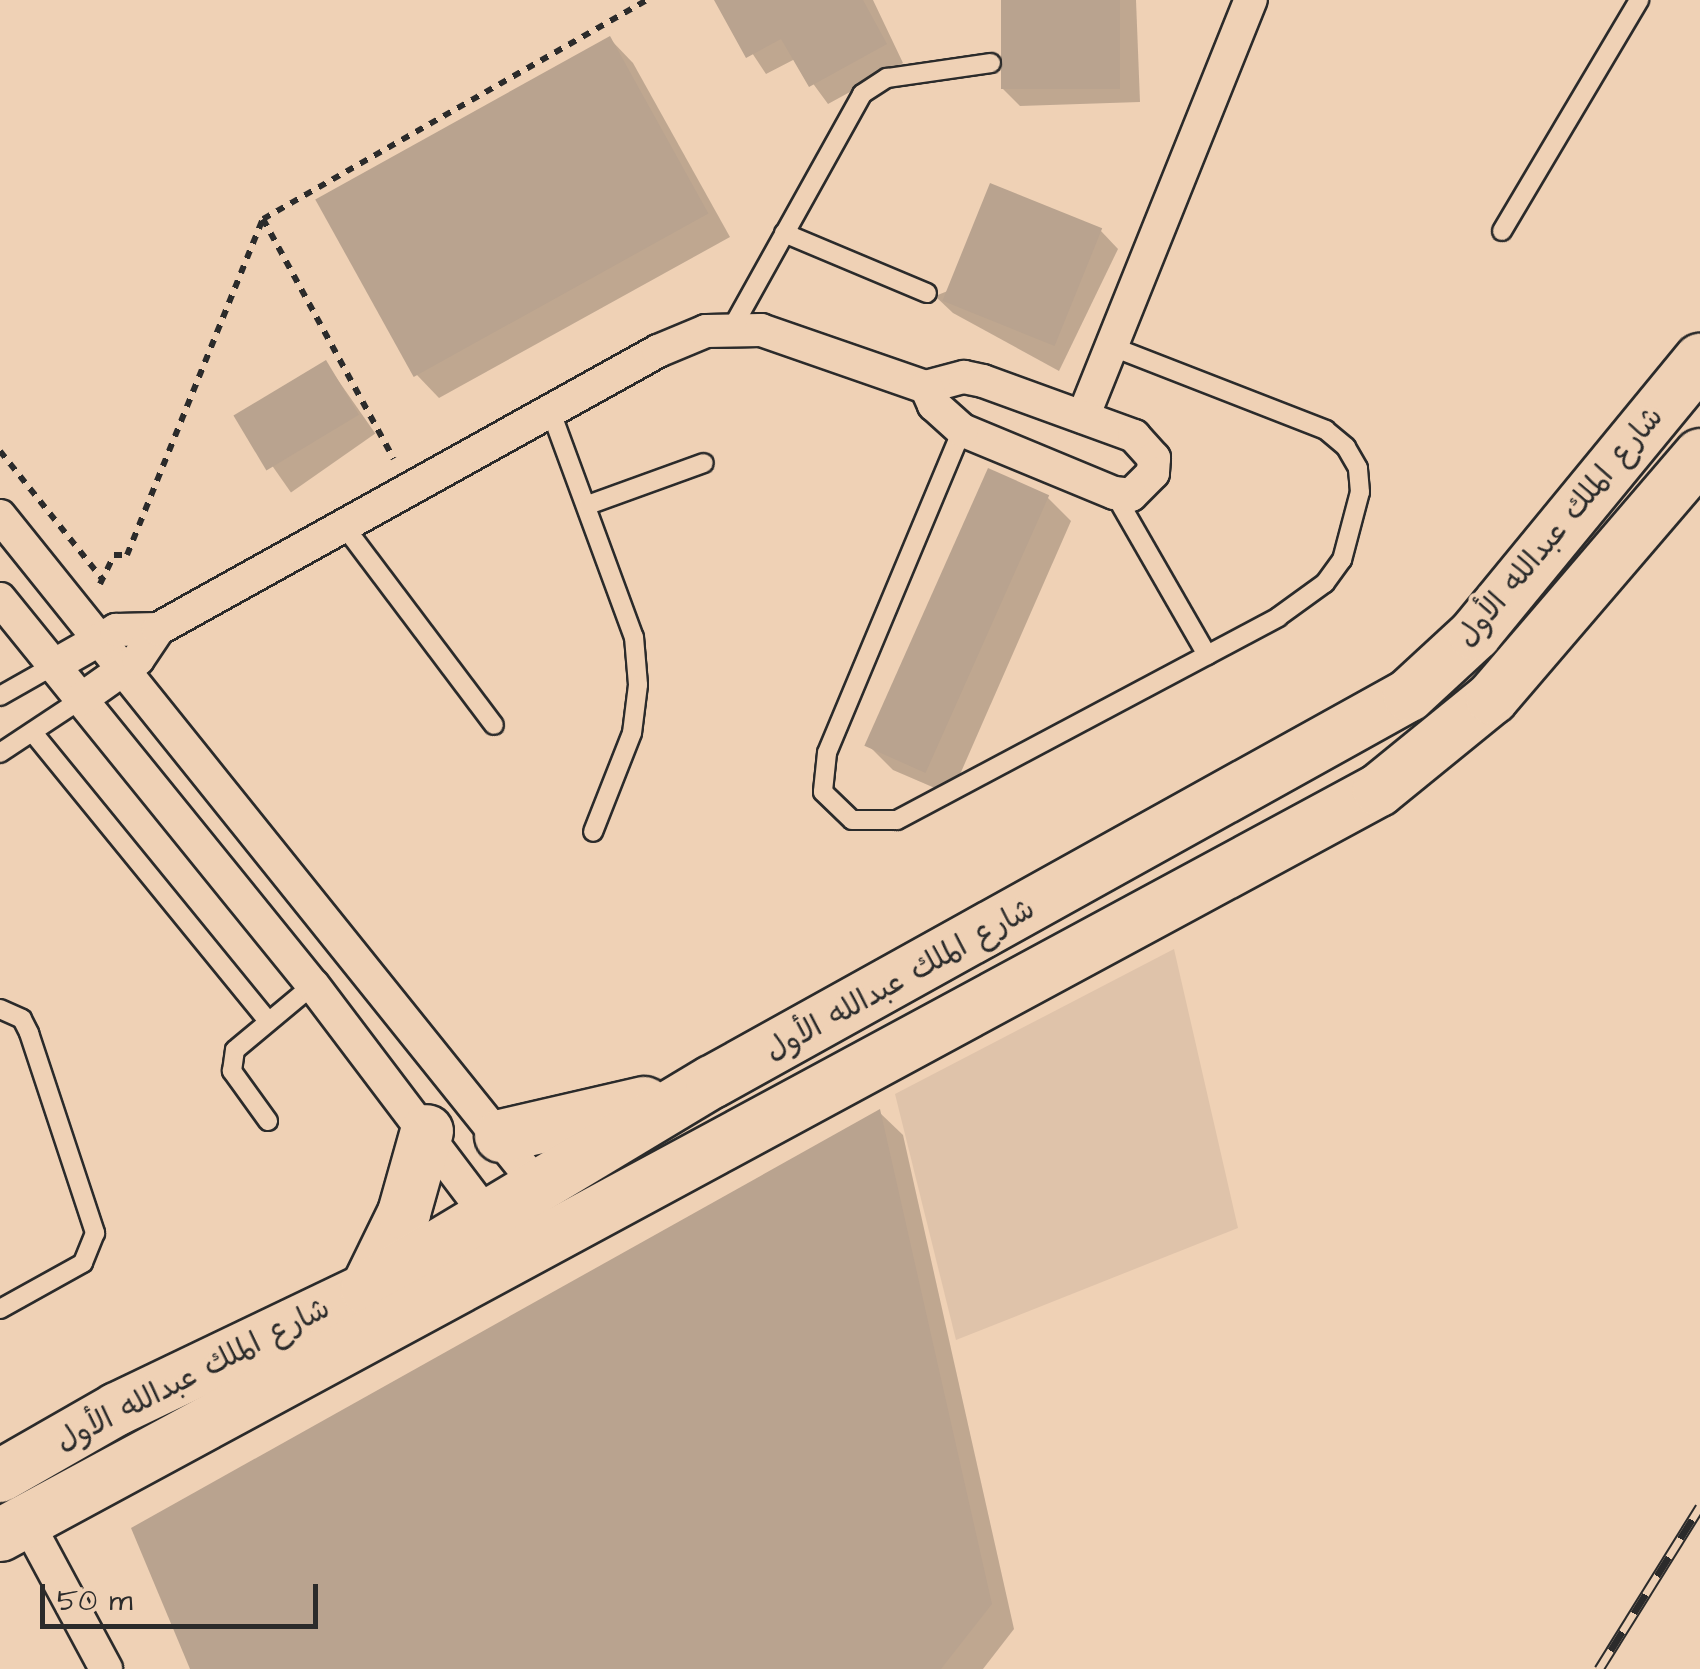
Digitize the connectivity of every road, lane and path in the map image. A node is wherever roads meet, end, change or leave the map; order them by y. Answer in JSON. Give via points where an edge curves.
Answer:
{"nodes":[{"id":1,"x":647,"y":0,"type":"edge"},
{"id":2,"x":1251,"y":0,"type":"edge"},
{"id":3,"x":1640,"y":0,"type":"edge"},
{"id":4,"x":991,"y":62,"type":"dead end"},
{"id":5,"x":263,"y":219,"type":"junction"},
{"id":6,"x":1502,"y":231,"type":"dead end"},
{"id":7,"x":784,"y":233,"type":"junction"},
{"id":8,"x":928,"y":292,"type":"dead end"},
{"id":9,"x":732,"y":328,"type":"junction"},
{"id":10,"x":1113,"y":347,"type":"junction"},
{"id":11,"x":1700,"y":360,"type":"edge"},
{"id":12,"x":926,"y":387,"type":"junction"},
{"id":13,"x":551,"y":412,"type":"junction"},
{"id":14,"x":1084,"y":417,"type":"junction"},
{"id":15,"x":962,"y":430,"type":"junction"},
{"id":16,"x":0,"y":451,"type":"edge"},
{"id":17,"x":1700,"y":455,"type":"edge"},
{"id":18,"x":704,"y":463,"type":"dead end"},
{"id":19,"x":411,"y":490,"type":"junction"},
{"id":20,"x":1114,"y":493,"type":"junction"},
{"id":21,"x":588,"y":505,"type":"junction"},
{"id":22,"x":0,"y":516,"type":"edge"},
{"id":23,"x":344,"y":526,"type":"junction"},
{"id":24,"x":102,"y":579,"type":"junction"},
{"id":25,"x":0,"y":599,"type":"edge"},
{"id":26,"x":158,"y":628,"type":"junction"},
{"id":27,"x":91,"y":631,"type":"junction"},
{"id":28,"x":1207,"y":655,"type":"junction"},
{"id":29,"x":52,"y":666,"type":"junction"},
{"id":30,"x":124,"y":670,"type":"junction"},
{"id":31,"x":0,"y":696,"type":"edge"},
{"id":32,"x":80,"y":700,"type":"junction"},
{"id":33,"x":494,"y":725,"type":"dead end"},
{"id":34,"x":34,"y":734,"type":"junction"},
{"id":35,"x":0,"y":753,"type":"edge"},
{"id":36,"x":593,"y":832,"type":"dead end"},
{"id":37,"x":352,"y":954,"type":"junction"},
{"id":38,"x":313,"y":985,"type":"junction"},
{"id":39,"x":0,"y":1009,"type":"edge"},
{"id":40,"x":268,"y":1021,"type":"junction"},
{"id":41,"x":712,"y":1082,"type":"junction"},
{"id":42,"x":268,"y":1121,"type":"dead end"},
{"id":43,"x":427,"y":1131,"type":"junction"},
{"id":44,"x":501,"y":1136,"type":"junction"},
{"id":45,"x":553,"y":1204,"type":"junction"},
{"id":46,"x":501,"y":1234,"type":"junction"},
{"id":47,"x":367,"y":1289,"type":"junction"},
{"id":48,"x":0,"y":1309,"type":"edge"},
{"id":49,"x":0,"y":1476,"type":"edge"},
{"id":50,"x":13,"y":1529,"type":"edge"},
{"id":51,"x":106,"y":1669,"type":"edge"}],
"edges":[{"from":1,"to":5,"type":"path"},
{"from":2,"to":10,"type":"street"},
{"from":3,"to":6,"type":"lane"},
{"from":4,"to":7,"type":"lane","via":[[874,84],[853,106]]},
{"from":5,"to":19,"type":"path"},
{"from":5,"to":24,"type":"path","via":[[128,554],[114,555]]},
{"from":7,"to":8,"type":"lane"},
{"from":7,"to":9,"type":"lane"},
{"from":9,"to":12,"type":"street","via":[[789,338]]},
{"from":9,"to":13,"type":"street","via":[[681,339]]},
{"from":10,"to":14,"type":"street"},
{"from":10,"to":28,"type":"lane","via":[[1326,430],[1358,468],[1354,533],[1325,583]]},
{"from":11,"to":41,"type":"main road","name":"شارع الملك عبدالله الأول","via":[[1475,634],[1409,695]]},
{"from":12,"to":14,"type":"street","via":[[964,377]]},
{"from":12,"to":15,"type":"street","via":[[934,405]]},
{"from":13,"to":19,"type":"street"},
{"from":13,"to":21,"type":"lane"},
{"from":14,"to":20,"type":"street","via":[[1134,436],[1154,458],[1144,488]]},
{"from":15,"to":20,"type":"street"},
{"from":15,"to":28,"type":"lane","via":[[827,753],[823,792],[834,809],[874,824],[897,820]]},
{"from":16,"to":24,"type":"path"},
{"from":17,"to":45,"type":"main road","name":"شارع الملك عبدالله الأول","via":[[1492,698],[1419,763]]},
{"from":18,"to":21,"type":"lane"},
{"from":19,"to":23,"type":"street"},
{"from":20,"to":28,"type":"lane"},
{"from":21,"to":36,"type":"lane","via":[[634,637],[638,686],[632,733]]},
{"from":22,"to":27,"type":"street"},
{"from":23,"to":26,"type":"street"},
{"from":23,"to":33,"type":"lane"},
{"from":24,"to":27,"type":"path"},
{"from":25,"to":29,"type":"street"},
{"from":26,"to":27,"type":"street"},
{"from":26,"to":30,"type":"street"},
{"from":27,"to":29,"type":"street"},
{"from":27,"to":30,"type":"street"},
{"from":29,"to":31,"type":"lane"},
{"from":29,"to":32,"type":"street"},
{"from":30,"to":32,"type":"street"},
{"from":30,"to":37,"type":"street"},
{"from":32,"to":34,"type":"lane"},
{"from":32,"to":38,"type":"street"},
{"from":34,"to":35,"type":"lane"},
{"from":34,"to":40,"type":"lane"},
{"from":37,"to":38,"type":"street"},
{"from":37,"to":44,"type":"street"},
{"from":38,"to":40,"type":"lane"},
{"from":38,"to":43,"type":"street"},
{"from":39,"to":48,"type":"lane","via":[[22,1019],[29,1033],[95,1233],[83,1264]]},
{"from":40,"to":42,"type":"lane","via":[[231,1060]]},
{"from":41,"to":44,"type":"main road"},
{"from":41,"to":45,"type":"main road","name":"شارع الملك عبدالله الأول"},
{"from":43,"to":46,"type":"street"},
{"from":43,"to":47,"type":"main road","via":[[404,1213]]},
{"from":44,"to":45,"type":"street"},
{"from":45,"to":46,"type":"main road","name":"شارع الملك عبدالله الأول"},
{"from":46,"to":47,"type":"main road","name":"شارع الملك عبدالله الأول"},
{"from":46,"to":50,"type":"main road","name":"شارع الملك عبدالله الأول"},
{"from":47,"to":49,"type":"main road","name":"شارع الملك عبدالله الأول","via":[[117,1408]]},
{"from":50,"to":51,"type":"street"}]}
